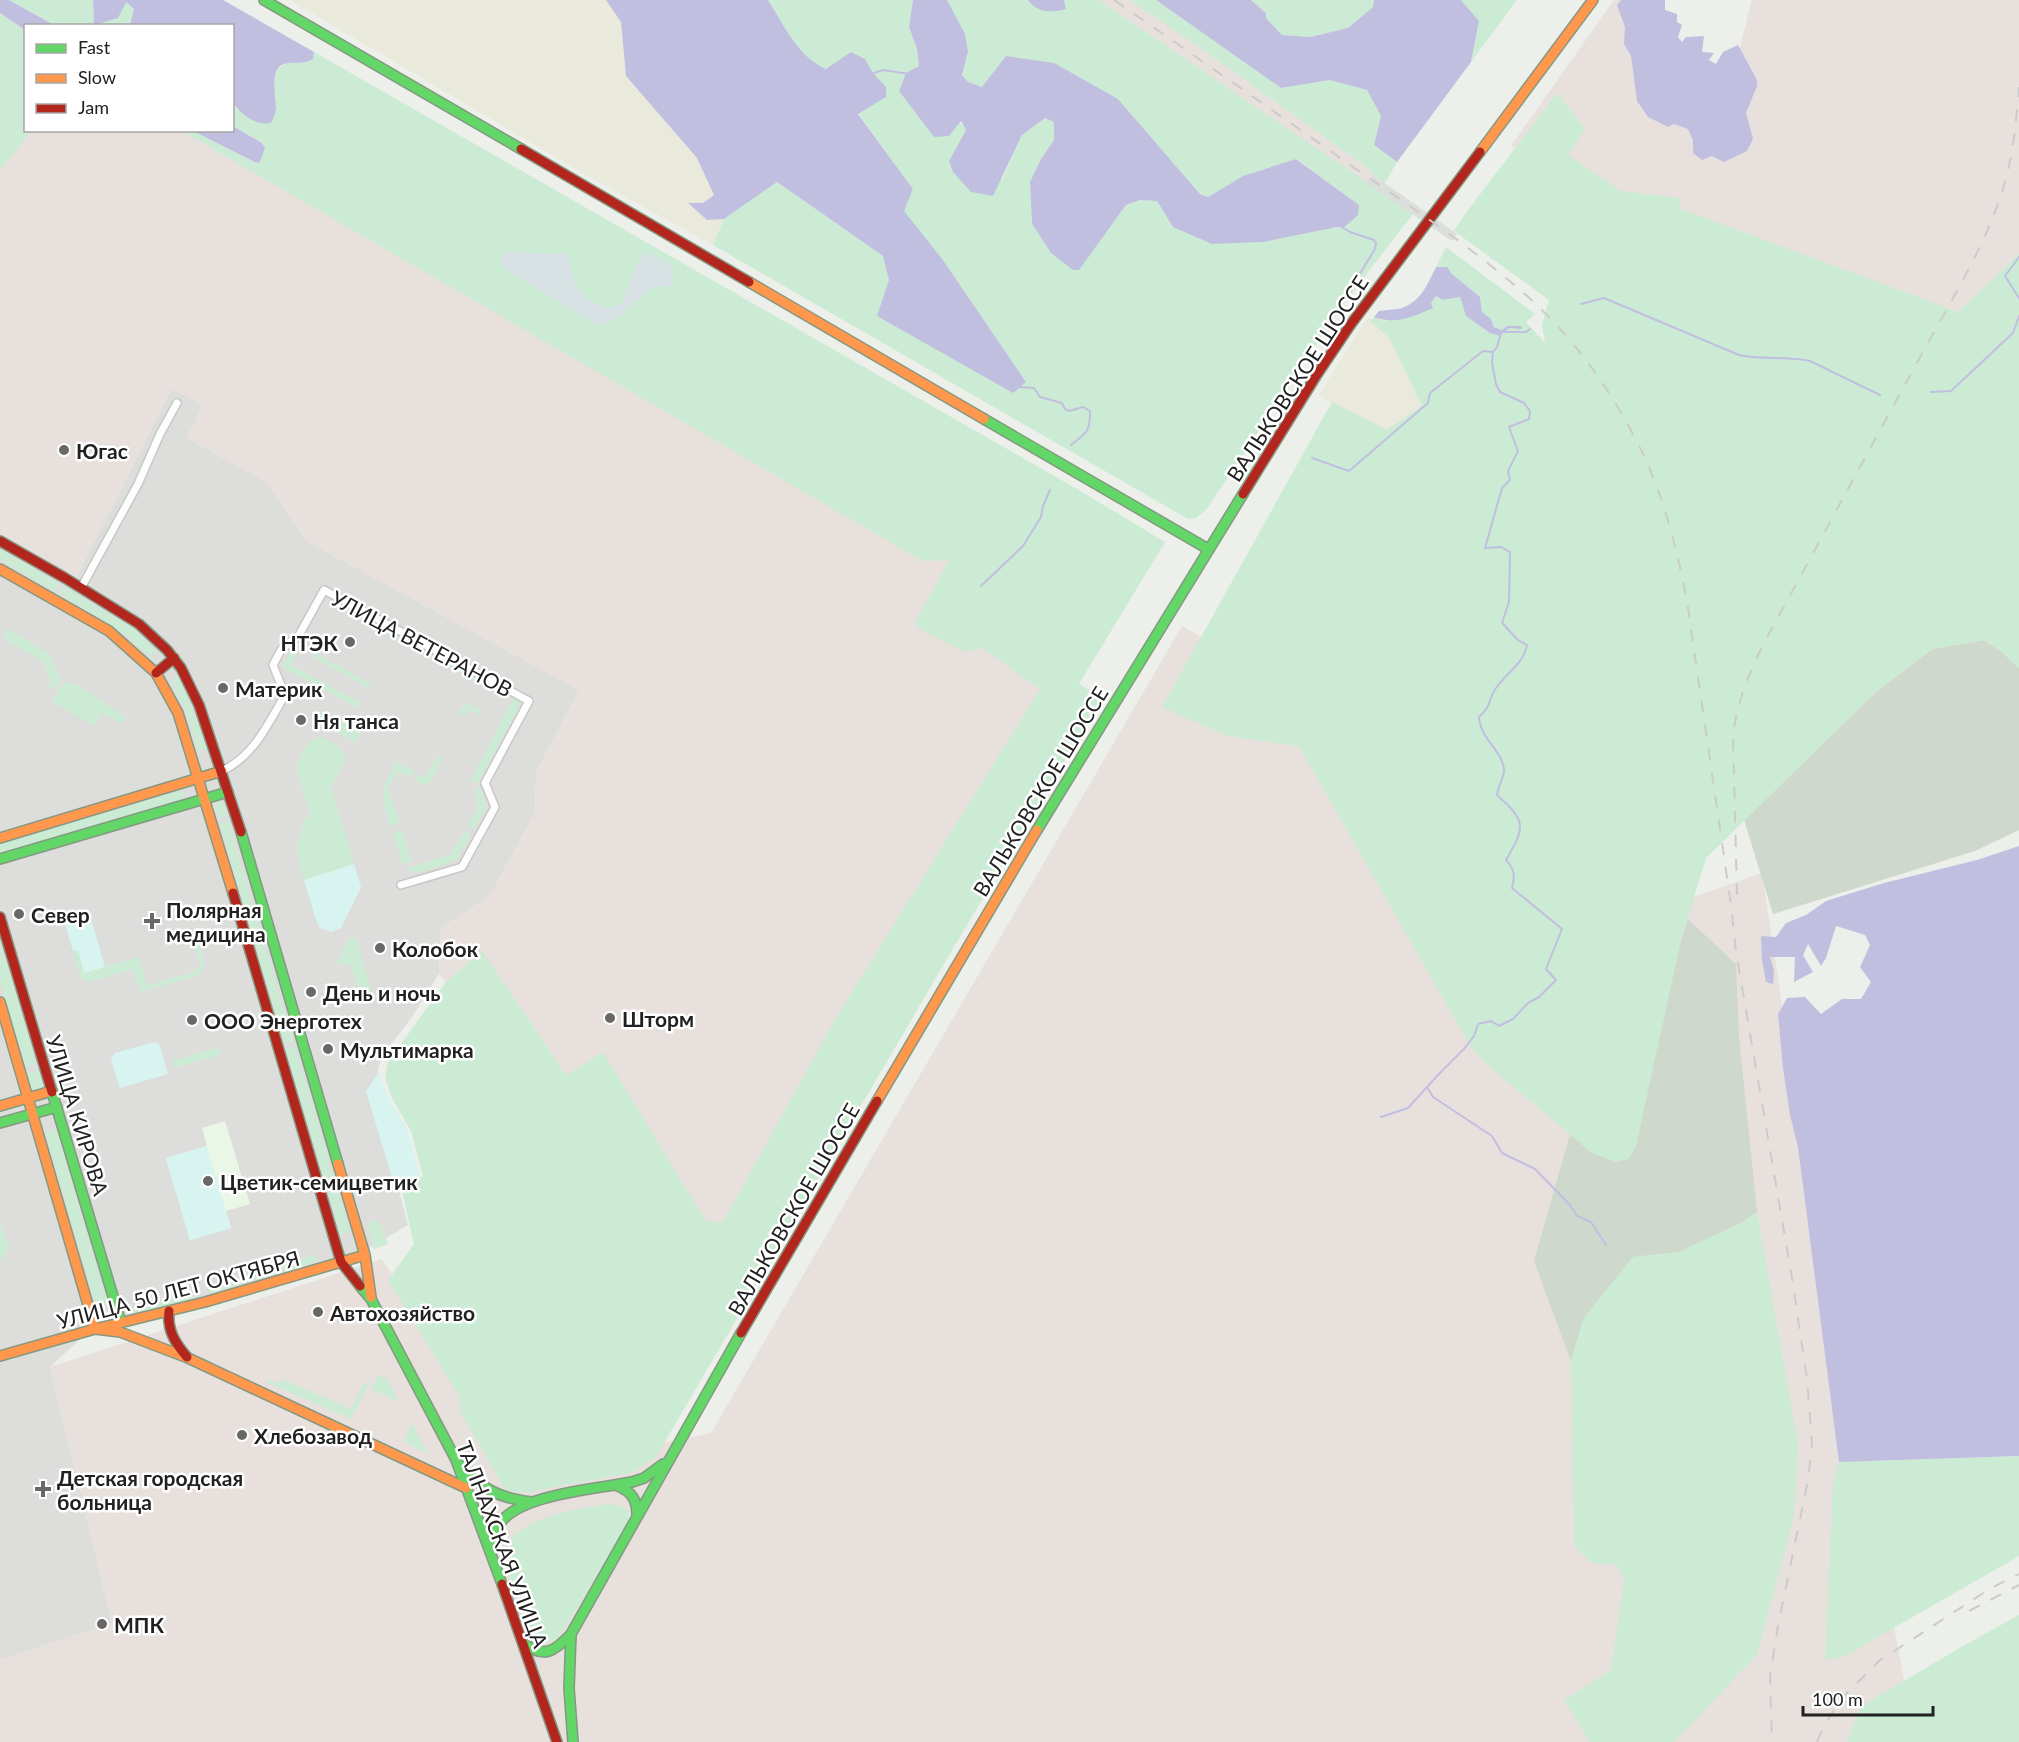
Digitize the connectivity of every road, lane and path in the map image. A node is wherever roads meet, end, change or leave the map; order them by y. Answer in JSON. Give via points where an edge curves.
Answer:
{"nodes":[{"id":1,"x":264,"y":0,"type":"edge"},
{"id":2,"x":1593,"y":0,"type":"edge"},
{"id":3,"x":177,"y":402,"type":"dead end"},
{"id":4,"x":0,"y":541,"type":"edge"},
{"id":5,"x":1208,"y":549,"type":"junction"},
{"id":6,"x":0,"y":569,"type":"edge"},
{"id":7,"x":81,"y":588,"type":"junction"},
{"id":8,"x":174,"y":658,"type":"junction"},
{"id":9,"x":156,"y":673,"type":"junction"},
{"id":10,"x":222,"y":771,"type":"junction"},
{"id":11,"x":199,"y":778,"type":"junction"},
{"id":12,"x":228,"y":792,"type":"junction"},
{"id":13,"x":205,"y":799,"type":"junction"},
{"id":14,"x":0,"y":838,"type":"edge"},
{"id":15,"x":0,"y":859,"type":"edge"},
{"id":16,"x":401,"y":885,"type":"dead end"},
{"id":17,"x":0,"y":916,"type":"edge"},
{"id":18,"x":0,"y":1002,"type":"edge"},
{"id":19,"x":52,"y":1091,"type":"junction"},
{"id":20,"x":28,"y":1098,"type":"junction"},
{"id":21,"x":0,"y":1106,"type":"edge"},
{"id":22,"x":57,"y":1107,"type":"junction"},
{"id":23,"x":32,"y":1113,"type":"junction"},
{"id":24,"x":0,"y":1123,"type":"edge"},
{"id":25,"x":365,"y":1255,"type":"junction"},
{"id":26,"x":341,"y":1262,"type":"junction"},
{"id":27,"x":371,"y":1299,"type":"junction"},
{"id":28,"x":169,"y":1311,"type":"junction"},
{"id":29,"x":122,"y":1323,"type":"junction"},
{"id":30,"x":95,"y":1329,"type":"junction"},
{"id":31,"x":0,"y":1356,"type":"edge"},
{"id":32,"x":188,"y":1358,"type":"junction"},
{"id":33,"x":456,"y":1460,"type":"junction"},
{"id":34,"x":667,"y":1461,"type":"junction"},
{"id":35,"x":618,"y":1486,"type":"junction"},
{"id":36,"x":466,"y":1488,"type":"junction"},
{"id":37,"x":533,"y":1502,"type":"junction"},
{"id":38,"x":636,"y":1517,"type":"junction"},
{"id":39,"x":490,"y":1555,"type":"junction"},
{"id":40,"x":571,"y":1634,"type":"junction"},
{"id":41,"x":523,"y":1642,"type":"junction"},
{"id":42,"x":557,"y":1742,"type":"edge"},
{"id":43,"x":573,"y":1742,"type":"edge"}],
"edges":[{"from":1,"to":5,"type":"street"},
{"from":2,"to":5,"type":"street","name":"ВАЛЬКОВСКОЕ ШОССЕ","via":[[1351,324]]},
{"from":3,"to":7,"type":"street"},
{"from":4,"to":7,"type":"street","name":"ТАЛНАХСКАЯ УЛИЦА"},
{"from":5,"to":34,"type":"street","name":"ВАЛЬКОВСКОЕ ШОССЕ","via":[[962,956]]},
{"from":6,"to":9,"type":"street","name":"ТАЛНАХСКАЯ УЛИЦА","via":[[109,631]]},
{"from":7,"to":8,"type":"street","name":"ТАЛНАХСКАЯ УЛИЦА","via":[[139,624]]},
{"from":8,"to":9,"type":"street"},
{"from":8,"to":10,"type":"street","name":"ТАЛНАХСКАЯ УЛИЦА","via":[[199,705]]},
{"from":9,"to":11,"type":"street","name":"ТАЛНАХСКАЯ УЛИЦА","via":[[178,713]]},
{"from":10,"to":11,"type":"street"},
{"from":10,"to":12,"type":"street","name":"ТАЛНАХСКАЯ УЛИЦА"},
{"from":10,"to":16,"type":"street","name":"УЛИЦА ВЕТЕРАНОВ","via":[[255,746],[285,695],[273,665],[281,650],[299,635],[324,590],[529,701],[485,783],[495,807],[462,867]]},
{"from":11,"to":13,"type":"street","name":"ТАЛНАХСКАЯ УЛИЦА"},
{"from":11,"to":14,"type":"street"},
{"from":12,"to":13,"type":"street"},
{"from":12,"to":25,"type":"street","name":"ТАЛНАХСКАЯ УЛИЦА"},
{"from":13,"to":15,"type":"street"},
{"from":13,"to":26,"type":"street","name":"ТАЛНАХСКАЯ УЛИЦА"},
{"from":17,"to":19,"type":"street","name":"УЛИЦА КИРОВА"},
{"from":18,"to":20,"type":"street","name":"УЛИЦА КИРОВА"},
{"from":19,"to":20,"type":"street"},
{"from":19,"to":22,"type":"street","name":"УЛИЦА КИРОВА"},
{"from":20,"to":21,"type":"street"},
{"from":20,"to":23,"type":"street","name":"УЛИЦА КИРОВА"},
{"from":22,"to":23,"type":"street"},
{"from":22,"to":29,"type":"street","name":"УЛИЦА КИРОВА"},
{"from":23,"to":24,"type":"street"},
{"from":23,"to":30,"type":"street","name":"УЛИЦА КИРОВА"},
{"from":25,"to":26,"type":"street","name":"УЛИЦА 50 ЛЕТ ОКТЯБРЯ"},
{"from":25,"to":27,"type":"street","name":"ТАЛНАХСКАЯ УЛИЦА"},
{"from":26,"to":27,"type":"street","name":"ТАЛНАХСКАЯ УЛИЦА"},
{"from":26,"to":28,"type":"street","name":"УЛИЦА 50 ЛЕТ ОКТЯБРЯ"},
{"from":27,"to":33,"type":"street","name":"ТАЛНАХСКАЯ УЛИЦА"},
{"from":28,"to":29,"type":"street","name":"УЛИЦА 50 ЛЕТ ОКТЯБРЯ"},
{"from":28,"to":32,"type":"street","via":[[170,1334]]},
{"from":29,"to":30,"type":"street","name":"УЛИЦА 50 ЛЕТ ОКТЯБРЯ"},
{"from":30,"to":31,"type":"street","name":"УЛИЦА 50 ЛЕТ ОКТЯБРЯ"},
{"from":30,"to":32,"type":"street","via":[[120,1332]]},
{"from":32,"to":36,"type":"street"},
{"from":33,"to":36,"type":"street","name":"ТАЛНАХСКАЯ УЛИЦА"},
{"from":33,"to":37,"type":"street","via":[[489,1492]]},
{"from":34,"to":35,"type":"street","via":[[644,1478]]},
{"from":34,"to":38,"type":"street","name":"ВАЛЬКОВСКОЕ ШОССЕ"},
{"from":35,"to":37,"type":"street"},
{"from":35,"to":38,"type":"street","via":[[630,1492],[636,1502]]},
{"from":36,"to":39,"type":"street","name":"ТАЛНАХСКАЯ УЛИЦА"},
{"from":37,"to":39,"type":"street","via":[[505,1518],[498,1527]]},
{"from":38,"to":40,"type":"street","name":"ВАЛЬКОВСКОЕ ШОССЕ"},
{"from":39,"to":41,"type":"street","name":"ТАЛНАХСКАЯ УЛИЦА"},
{"from":40,"to":41,"type":"street","name":"ВАЛЬКОВСКОЕ ШОССЕ","via":[[549,1652],[536,1652]]},
{"from":40,"to":43,"type":"street","name":"ВАЛЬКОВСКОЕ ШОССЕ","via":[[567,1679]]},
{"from":41,"to":42,"type":"street","name":"ТАЛНАХСКАЯ УЛИЦА"}]}
